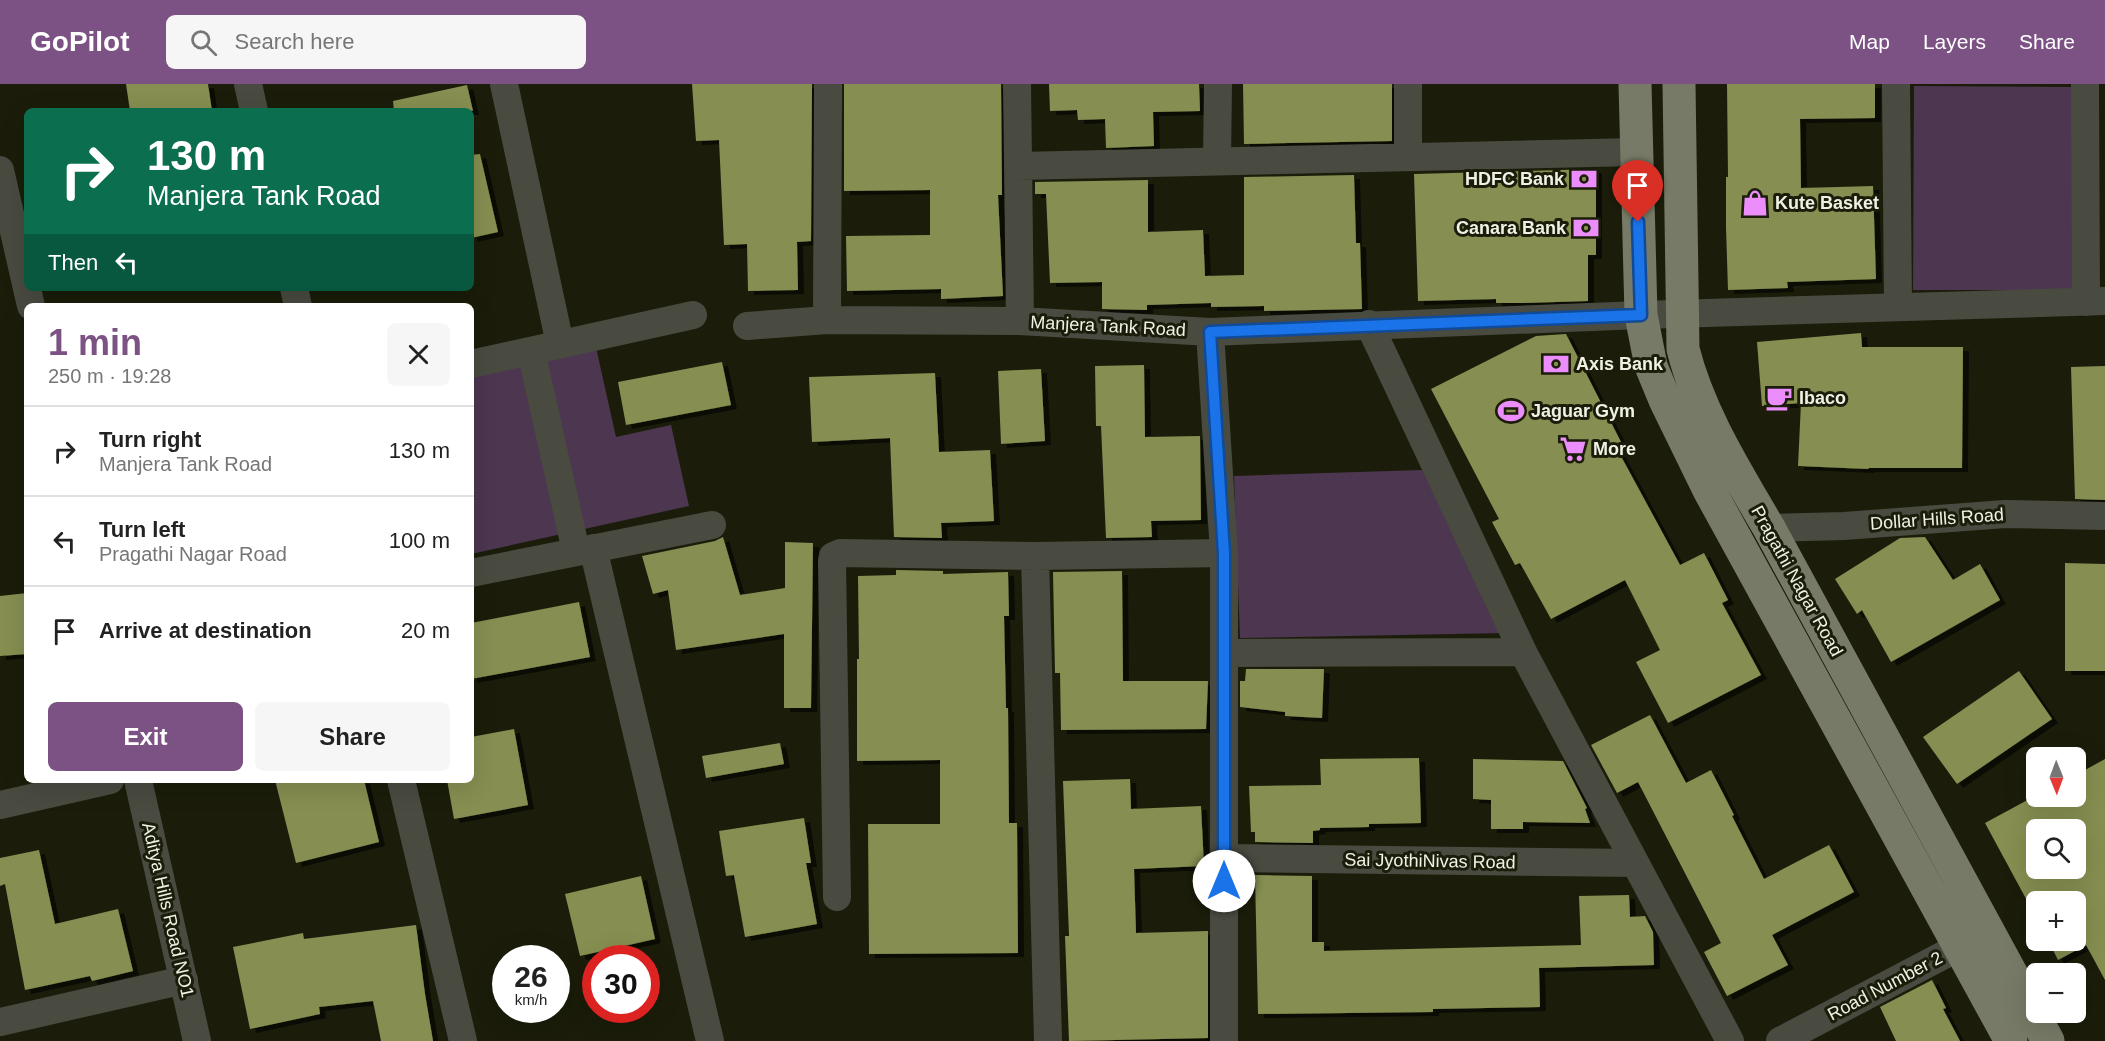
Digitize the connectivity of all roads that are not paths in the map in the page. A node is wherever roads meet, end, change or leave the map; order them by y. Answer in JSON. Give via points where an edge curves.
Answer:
{"nodes":[{"id":1,"x":248,"y":84,"type":"edge"},
{"id":2,"x":504,"y":84,"type":"edge"},
{"id":3,"x":828,"y":84,"type":"edge"},
{"id":4,"x":1017,"y":84,"type":"edge"},
{"id":5,"x":1218,"y":84,"type":"edge"},
{"id":6,"x":1408,"y":84,"type":"edge"},
{"id":7,"x":1635,"y":84,"type":"edge"},
{"id":8,"x":1679,"y":84,"type":"edge"},
{"id":9,"x":1896,"y":84,"type":"edge"},
{"id":10,"x":2085,"y":84,"type":"edge"},
{"id":11,"x":253,"y":108,"type":"edge"},
{"id":12,"x":1636,"y":152,"type":"junction"},
{"id":13,"x":1408,"y":157,"type":"junction"},
{"id":14,"x":1217,"y":161,"type":"junction"},
{"id":15,"x":1018,"y":166,"type":"junction"},
{"id":16,"x":0,"y":170,"type":"edge"},
{"id":17,"x":24,"y":275,"type":"edge"},
{"id":18,"x":2095,"y":301,"type":"edge"},
{"id":19,"x":1898,"y":307,"type":"junction"},
{"id":20,"x":693,"y":315,"type":"dead end"},
{"id":21,"x":1641,"y":315,"type":"junction"},
{"id":22,"x":1682,"y":315,"type":"junction"},
{"id":23,"x":827,"y":320,"type":"junction"},
{"id":24,"x":1020,"y":321,"type":"junction"},
{"id":25,"x":1370,"y":324,"type":"junction"},
{"id":26,"x":747,"y":326,"type":"dead end"},
{"id":27,"x":1210,"y":332,"type":"junction"},
{"id":28,"x":560,"y":344,"type":"junction"},
{"id":29,"x":531,"y":351,"type":"junction"},
{"id":30,"x":474,"y":362,"type":"edge"},
{"id":31,"x":2105,"y":516,"type":"edge"},
{"id":32,"x":712,"y":525,"type":"dead end"},
{"id":33,"x":1769,"y":528,"type":"junction"},
{"id":34,"x":584,"y":550,"type":"junction"},
{"id":35,"x":1224,"y":553,"type":"junction"},
{"id":36,"x":1035,"y":556,"type":"junction"},
{"id":37,"x":474,"y":572,"type":"edge"},
{"id":38,"x":1224,"y":652,"type":"junction"},
{"id":39,"x":1523,"y":652,"type":"junction"},
{"id":40,"x":97,"y":783,"type":"edge"},
{"id":41,"x":139,"y":783,"type":"edge"},
{"id":42,"x":402,"y":783,"type":"edge"},
{"id":43,"x":0,"y":805,"type":"edge"},
{"id":44,"x":1224,"y":858,"type":"junction"},
{"id":45,"x":1635,"y":863,"type":"junction"},
{"id":46,"x":837,"y":897,"type":"dead end"},
{"id":47,"x":1959,"y":947,"type":"junction"},
{"id":48,"x":184,"y":980,"type":"junction"},
{"id":49,"x":0,"y":1022,"type":"edge"},
{"id":50,"x":197,"y":1041,"type":"edge"},
{"id":51,"x":463,"y":1041,"type":"edge"},
{"id":52,"x":710,"y":1041,"type":"edge"},
{"id":53,"x":1048,"y":1041,"type":"edge"},
{"id":54,"x":1224,"y":1041,"type":"edge"},
{"id":55,"x":1730,"y":1041,"type":"edge"},
{"id":56,"x":1780,"y":1041,"type":"edge"},
{"id":57,"x":2011,"y":1041,"type":"edge"},
{"id":58,"x":2048,"y":1041,"type":"edge"}],
"edges":[{"from":1,"to":11,"type":"street"},
{"from":2,"to":28,"type":"street"},
{"from":3,"to":23,"type":"street"},
{"from":4,"to":15,"type":"street"},
{"from":5,"to":14,"type":"street"},
{"from":6,"to":13,"type":"street"},
{"from":7,"to":12,"type":"main road","name":"Pragathi Nagar Road"},
{"from":8,"to":22,"type":"main road","name":"Pragathi Nagar Road"},
{"from":9,"to":19,"type":"street"},
{"from":10,"to":18,"type":"street"},
{"from":12,"to":13,"type":"street"},
{"from":12,"to":21,"type":"main road","name":"Pragathi Nagar Road"},
{"from":13,"to":14,"type":"street"},
{"from":14,"to":15,"type":"street"},
{"from":15,"to":24,"type":"street"},
{"from":16,"to":17,"type":"street"},
{"from":18,"to":19,"type":"street","name":"Manjera Tank Road"},
{"from":19,"to":22,"type":"street","name":"Manjera Tank Road"},
{"from":20,"to":28,"type":"street"},
{"from":21,"to":22,"type":"street","name":"Manjera Tank Road"},
{"from":21,"to":25,"type":"street","name":"Manjera Tank Road"},
{"from":21,"to":47,"type":"main road","name":"Pragathi Nagar Road","via":[[1651,366],[1709,490]]},
{"from":22,"to":33,"type":"main road","name":"Pragathi Nagar Road","via":[[1683,349],[1690,379],[1733,467]]},
{"from":23,"to":24,"type":"street","name":"Manjera Tank Road"},
{"from":23,"to":26,"type":"street","name":"Manjera Tank Road"},
{"from":24,"to":27,"type":"street","name":"Manjera Tank Road"},
{"from":25,"to":27,"type":"street","name":"Manjera Tank Road"},
{"from":25,"to":39,"type":"street"},
{"from":27,"to":35,"type":"street"},
{"from":28,"to":29,"type":"street"},
{"from":29,"to":30,"type":"street"},
{"from":29,"to":34,"type":"street"},
{"from":31,"to":33,"type":"street","name":"Dollar Hills Road","via":[[2005,514]]},
{"from":32,"to":34,"type":"street"},
{"from":33,"to":58,"type":"main road","name":"Pragathi Nagar Road"},
{"from":34,"to":37,"type":"street"},
{"from":34,"to":52,"type":"street"},
{"from":35,"to":36,"type":"street"},
{"from":35,"to":38,"type":"street"},
{"from":36,"to":46,"type":"street","via":[[833,556]]},
{"from":36,"to":53,"type":"street"},
{"from":38,"to":39,"type":"street"},
{"from":38,"to":44,"type":"street"},
{"from":39,"to":45,"type":"street"},
{"from":40,"to":43,"type":"street"},
{"from":41,"to":48,"type":"street","name":"Aditya Hills Road NO1"},
{"from":42,"to":51,"type":"street"},
{"from":44,"to":45,"type":"street","name":"Sai JyothiNivas Road"},
{"from":44,"to":54,"type":"street"},
{"from":45,"to":55,"type":"street"},
{"from":47,"to":56,"type":"street","name":"Road Number 2"},
{"from":47,"to":57,"type":"main road","name":"Pragathi Nagar Road"},
{"from":48,"to":49,"type":"street"},
{"from":48,"to":50,"type":"street","name":"Aditya Hills Road NO1"}]}
